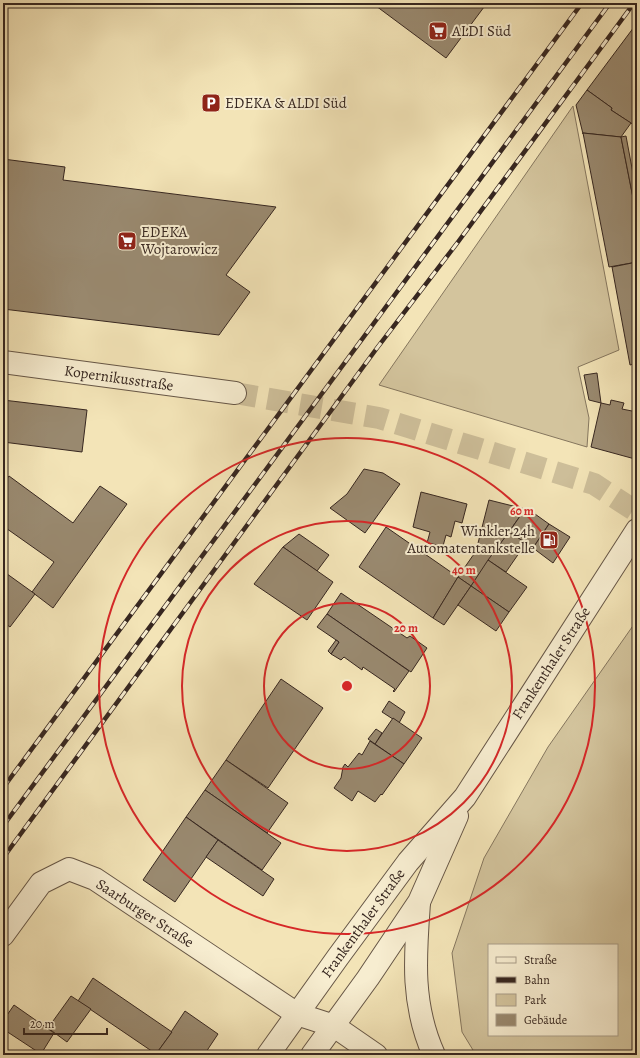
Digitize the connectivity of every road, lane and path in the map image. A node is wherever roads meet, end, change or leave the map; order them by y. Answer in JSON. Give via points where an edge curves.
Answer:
{"nodes":[{"id":1,"x":3,"y":362,"type":"edge"},
{"id":2,"x":235,"y":393,"type":"tunnel mouth"},
{"id":3,"x":637,"y":530,"type":"edge"},
{"id":4,"x":465,"y":797,"type":"junction"},
{"id":5,"x":419,"y":902,"type":"junction"},
{"id":6,"x":3,"y":935,"type":"edge"},
{"id":7,"x":297,"y":1014,"type":"junction"},
{"id":8,"x":334,"y":1026,"type":"junction"},
{"id":9,"x":315,"y":1054,"type":"edge"},
{"id":10,"x":268,"y":1055,"type":"edge"},
{"id":11,"x":376,"y":1055,"type":"edge"},
{"id":12,"x":434,"y":1055,"type":"edge"}],
"edges":[{"from":1,"to":2,"type":"street","name":"Kopernikusstraße"},
{"from":3,"to":4,"type":"street","name":"Frankenthaler Straße"},
{"from":4,"to":5,"type":"street","name":"Frankenthaler Straße"},
{"from":4,"to":7,"type":"street","name":"Frankenthaler Straße","via":[[408,862]]},
{"from":5,"to":8,"type":"street","name":"Frankenthaler Straße"},
{"from":5,"to":12,"type":"street","via":[[415,962],[417,995],[426,1037]]},
{"from":6,"to":7,"type":"street","name":"Saarburger Straße","via":[[41,883],[69,869],[95,879]]},
{"from":7,"to":8,"type":"street","name":"Saarburger Straße"},
{"from":7,"to":9,"type":"street"},
{"from":7,"to":10,"type":"street","name":"Frankenthaler Straße"},
{"from":8,"to":9,"type":"street","name":"Frankenthaler Straße"},
{"from":8,"to":11,"type":"street","name":"Saarburger Straße"}]}
